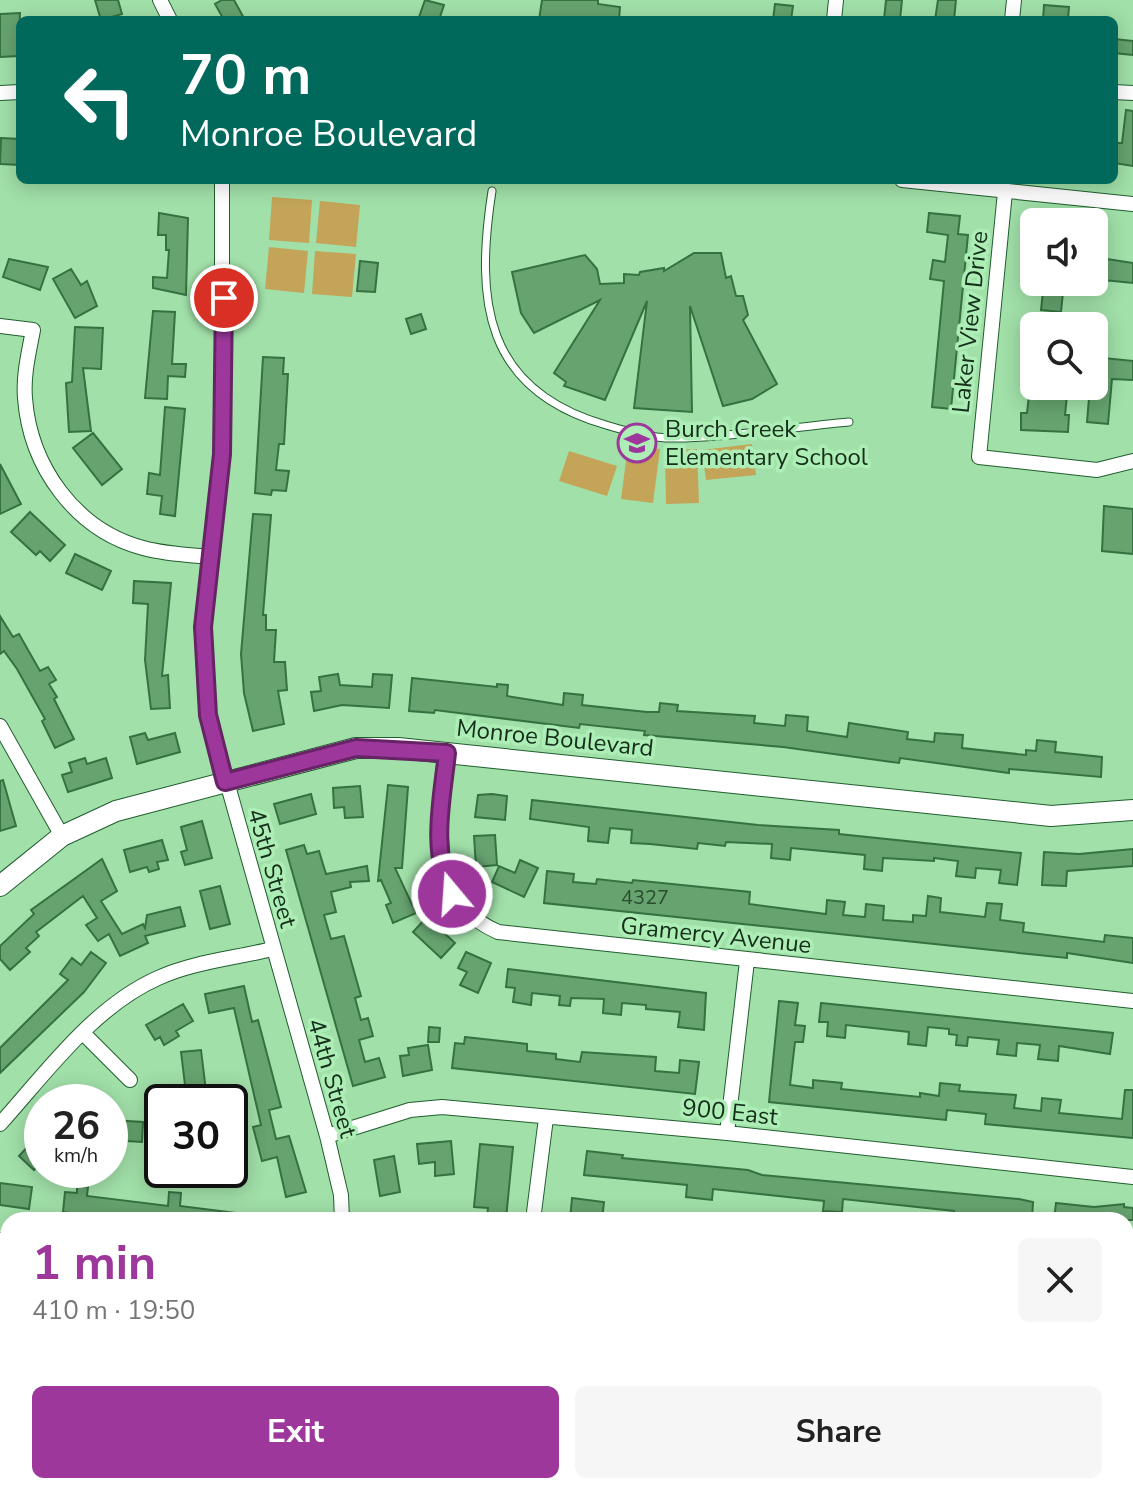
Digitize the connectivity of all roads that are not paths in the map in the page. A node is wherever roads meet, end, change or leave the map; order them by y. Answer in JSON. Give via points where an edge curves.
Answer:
{"nodes":[{"id":1,"x":222,"y":184,"type":"edge"},
{"id":2,"x":936,"y":184,"type":"edge"},
{"id":3,"x":492,"y":191,"type":"dead end"},
{"id":4,"x":1005,"y":192,"type":"junction"},
{"id":5,"x":1133,"y":204,"type":"edge"},
{"id":6,"x":0,"y":326,"type":"edge"},
{"id":7,"x":849,"y":422,"type":"dead end"},
{"id":8,"x":1133,"y":461,"type":"edge"},
{"id":9,"x":211,"y":557,"type":"junction"},
{"id":10,"x":0,"y":726,"type":"edge"},
{"id":11,"x":447,"y":753,"type":"junction"},
{"id":12,"x":225,"y":782,"type":"junction"},
{"id":13,"x":1133,"y":810,"type":"edge"},
{"id":14,"x":62,"y":836,"type":"junction"},
{"id":15,"x":0,"y":886,"type":"edge"},
{"id":16,"x":272,"y":949,"type":"junction"},
{"id":17,"x":747,"y":961,"type":"junction"},
{"id":18,"x":1133,"y":1001,"type":"edge"},
{"id":19,"x":83,"y":1033,"type":"junction"},
{"id":20,"x":130,"y":1080,"type":"dead end"},
{"id":21,"x":546,"y":1118,"type":"junction"},
{"id":22,"x":0,"y":1124,"type":"edge"},
{"id":23,"x":727,"y":1133,"type":"junction"},
{"id":24,"x":327,"y":1136,"type":"junction"},
{"id":25,"x":1133,"y":1177,"type":"edge"},
{"id":26,"x":342,"y":1212,"type":"edge"},
{"id":27,"x":534,"y":1212,"type":"edge"}],
"edges":[{"from":1,"to":9,"type":"street","name":"45th Street","via":[[222,454]]},
{"from":2,"to":4,"type":"street"},
{"from":3,"to":7,"type":"lane","via":[[482,267],[491,323],[510,362],[540,396],[571,415],[663,438]]},
{"from":4,"to":5,"type":"street"},
{"from":4,"to":8,"type":"street","name":"Laker View Drive","via":[[979,457],[1097,470]]},
{"from":6,"to":9,"type":"street","via":[[33,330],[26,373],[28,418],[34,447],[65,499],[92,523],[140,547]]},
{"from":9,"to":12,"type":"street","name":"45th Street","via":[[204,670],[208,715]]},
{"from":10,"to":14,"type":"street"},
{"from":11,"to":12,"type":"street","name":"Monroe Boulevard","via":[[356,748]]},
{"from":11,"to":13,"type":"street","name":"Monroe Boulevard","via":[[1051,816]]},
{"from":11,"to":17,"type":"street","name":"Gramercy Avenue","via":[[440,830],[443,877],[465,910],[482,924],[521,937]]},
{"from":12,"to":14,"type":"street","name":"Monroe Boulevard","via":[[116,811]]},
{"from":12,"to":16,"type":"street","name":"45th Street"},
{"from":14,"to":15,"type":"street","name":"Monroe Boulevard"},
{"from":16,"to":19,"type":"street","via":[[160,977],[127,995]]},
{"from":16,"to":24,"type":"street","name":"44th Street"},
{"from":17,"to":18,"type":"street","name":"Gramercy Avenue"},
{"from":17,"to":23,"type":"street"},
{"from":19,"to":20,"type":"street"},
{"from":19,"to":22,"type":"street"},
{"from":21,"to":23,"type":"street","name":"900 East"},
{"from":21,"to":24,"type":"street","name":"900 East","via":[[442,1107],[410,1110]]},
{"from":21,"to":27,"type":"street"},
{"from":23,"to":25,"type":"street","name":"900 East"},
{"from":24,"to":26,"type":"street","name":"44th Street"}]}
